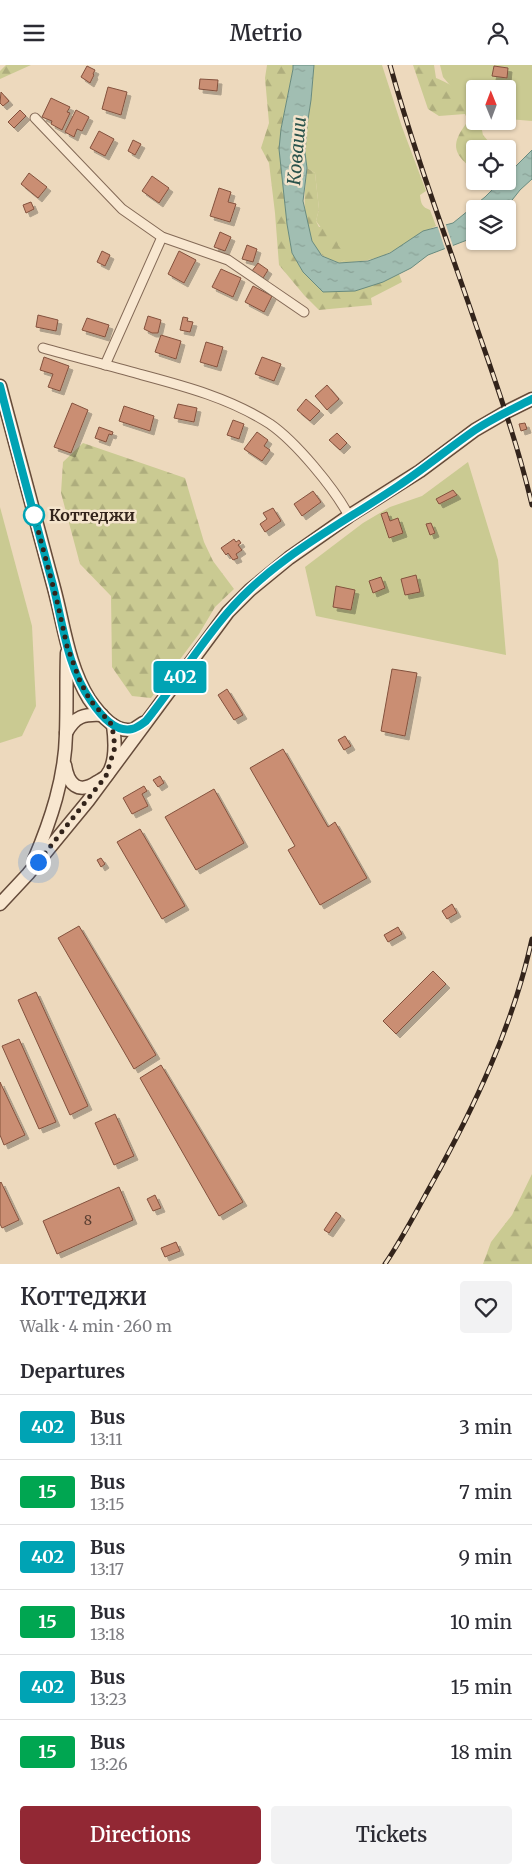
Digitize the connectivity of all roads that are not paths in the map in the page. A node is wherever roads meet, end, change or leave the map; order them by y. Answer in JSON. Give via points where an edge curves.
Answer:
{"nodes":[{"id":1,"x":35,"y":118,"type":"dead end"},
{"id":2,"x":162,"y":237,"type":"junction"},
{"id":3,"x":304,"y":312,"type":"dead end"},
{"id":4,"x":43,"y":349,"type":"dead end"},
{"id":5,"x":105,"y":365,"type":"junction"},
{"id":6,"x":0,"y":386,"type":"edge"},
{"id":7,"x":532,"y":399,"type":"edge"},
{"id":8,"x":349,"y":516,"type":"junction"},
{"id":9,"x":67,"y":646,"type":"junction"},
{"id":10,"x":102,"y":715,"type":"junction"},
{"id":11,"x":146,"y":721,"type":"junction"},
{"id":12,"x":112,"y":725,"type":"junction"},
{"id":13,"x":66,"y":733,"type":"junction"},
{"id":14,"x":64,"y":760,"type":"junction"},
{"id":15,"x":106,"y":776,"type":"junction"},
{"id":16,"x":28,"y":874,"type":"junction"},
{"id":17,"x":0,"y":904,"type":"edge"}],
"edges":[{"from":1,"to":2,"type":"street","via":[[122,209]]},
{"from":2,"to":3,"type":"street","via":[[228,260]]},
{"from":2,"to":5,"type":"street"},
{"from":4,"to":5,"type":"street"},
{"from":5,"to":8,"type":"street","via":[[184,386],[271,425],[311,465]]},
{"from":6,"to":9,"type":"main road"},
{"from":7,"to":8,"type":"main road","via":[[475,430],[420,471]]},
{"from":8,"to":11,"type":"main road","via":[[288,558],[228,612]]},
{"from":9,"to":10,"type":"main road","via":[[80,681]]},
{"from":9,"to":13,"type":"main road"},
{"from":10,"to":12,"type":"main road"},
{"from":10,"to":13,"type":"main road","via":[[78,718]]},
{"from":11,"to":12,"type":"main road","via":[[133,729]]},
{"from":11,"to":15,"type":"main road"},
{"from":12,"to":15,"type":"main road","via":[[115,747]]},
{"from":13,"to":14,"type":"main road"},
{"from":14,"to":15,"type":"main road","via":[[67,776],[75,786],[91,786]]},
{"from":14,"to":16,"type":"main road","via":[[54,809]]},
{"from":15,"to":16,"type":"main road"},
{"from":16,"to":17,"type":"main road"}]}
